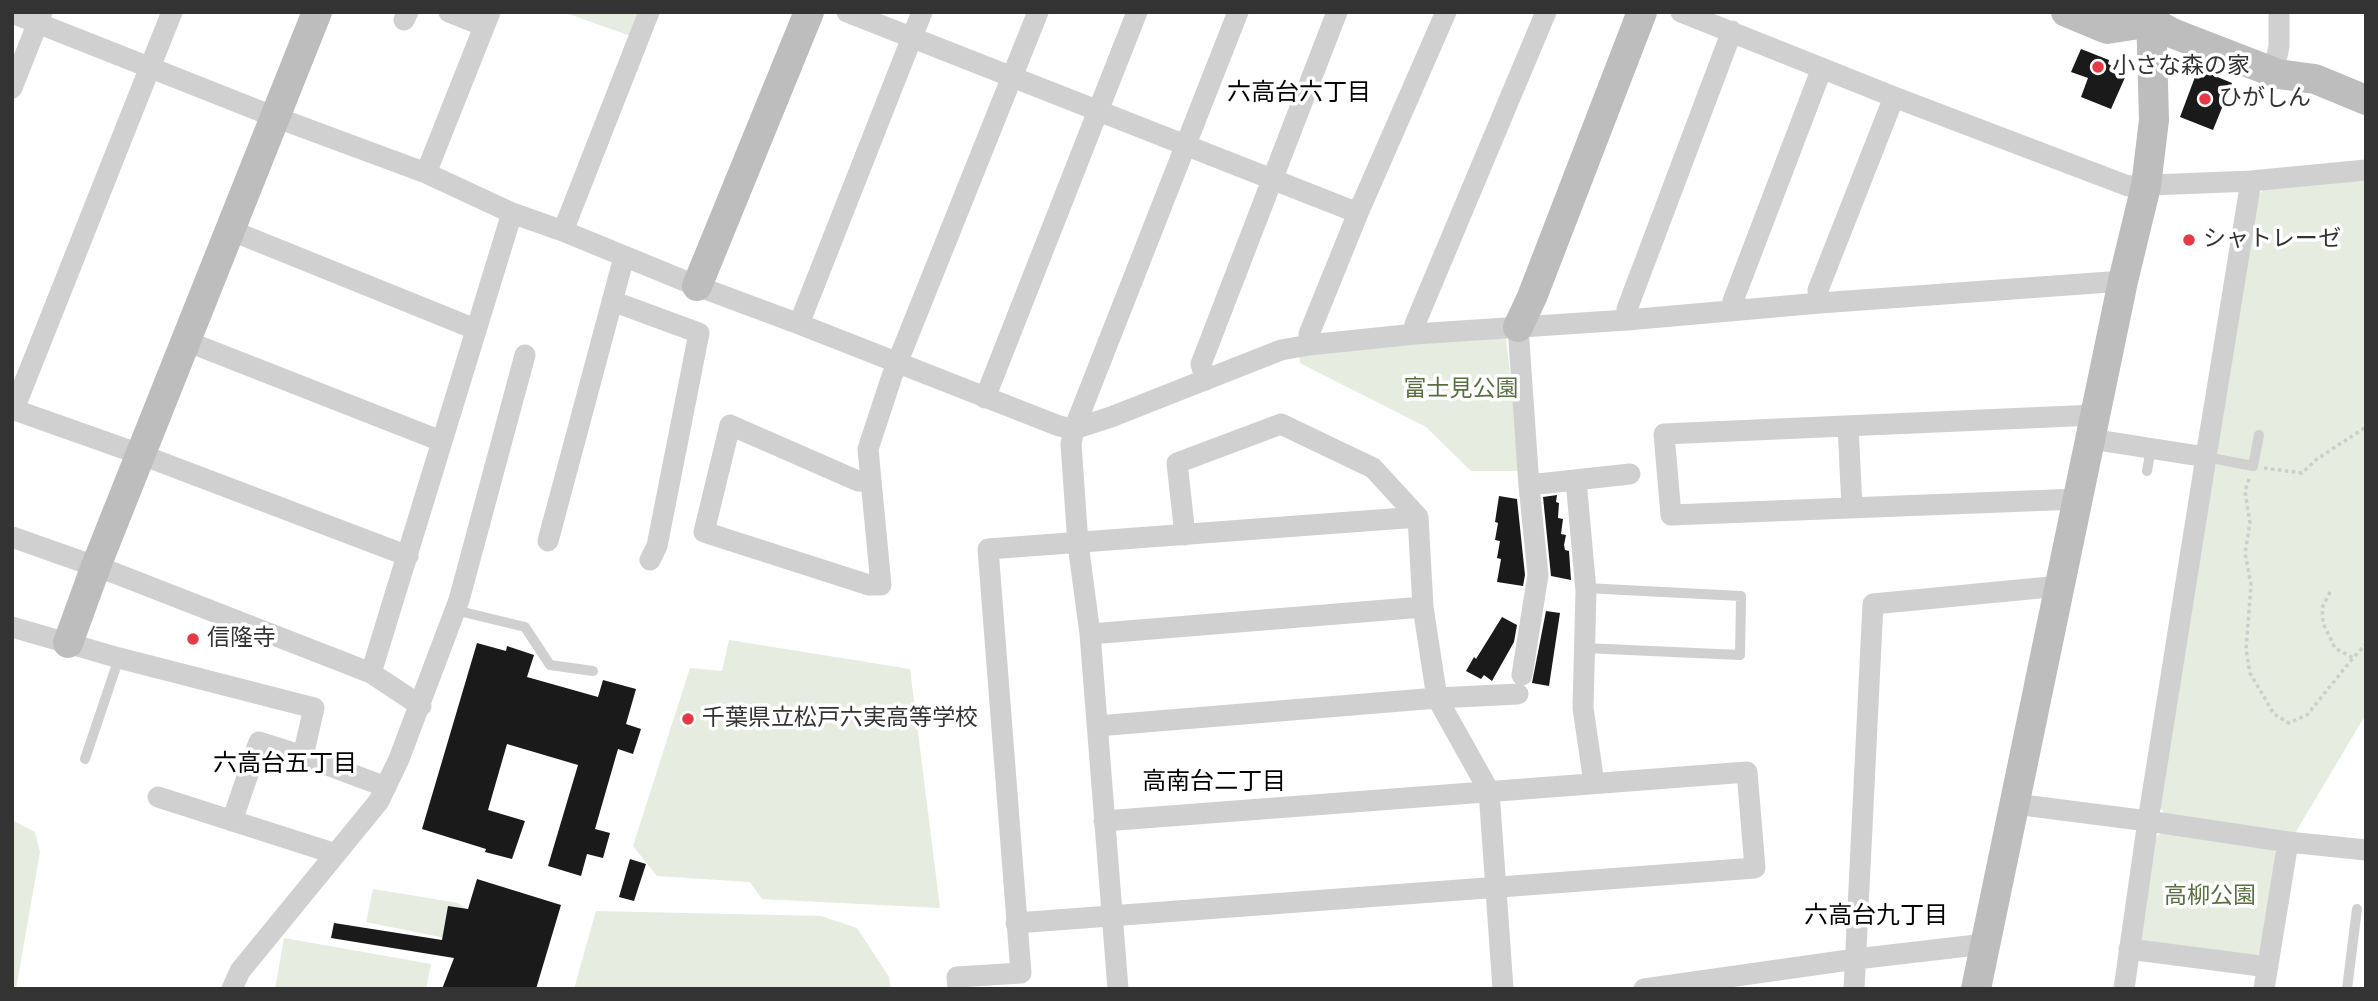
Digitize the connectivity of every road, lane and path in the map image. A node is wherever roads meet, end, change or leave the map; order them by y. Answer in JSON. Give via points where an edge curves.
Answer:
{"nodes":[{"id":1,"x":172,"y":12,"type":"edge"},
{"id":2,"x":317,"y":12,"type":"edge"},
{"id":3,"x":449,"y":12,"type":"edge"},
{"id":4,"x":649,"y":12,"type":"edge"},
{"id":5,"x":808,"y":12,"type":"edge"},
{"id":6,"x":847,"y":12,"type":"edge"},
{"id":7,"x":922,"y":12,"type":"edge"},
{"id":8,"x":1038,"y":12,"type":"edge"},
{"id":9,"x":1137,"y":12,"type":"edge"},
{"id":10,"x":1238,"y":12,"type":"edge"},
{"id":11,"x":1336,"y":12,"type":"edge"},
{"id":12,"x":1446,"y":12,"type":"edge"},
{"id":13,"x":1546,"y":12,"type":"edge"},
{"id":14,"x":1642,"y":12,"type":"edge"},
{"id":15,"x":1681,"y":12,"type":"edge"},
{"id":16,"x":2066,"y":12,"type":"edge"},
{"id":17,"x":2279,"y":12,"type":"edge"},
{"id":18,"x":12,"y":13,"type":"edge"},
{"id":19,"x":2148,"y":16,"type":"edge"},
{"id":20,"x":40,"y":18,"type":"edge"},
{"id":21,"x":487,"y":19,"type":"edge"},
{"id":22,"x":1732,"y":31,"type":"junction"},
{"id":23,"x":913,"y":38,"type":"junction"},
{"id":24,"x":150,"y":66,"type":"junction"},
{"id":25,"x":1822,"y":68,"type":"junction"},
{"id":26,"x":2273,"y":72,"type":"junction"},
{"id":27,"x":1012,"y":78,"type":"junction"},
{"id":28,"x":12,"y":88,"type":"edge"},
{"id":29,"x":1894,"y":97,"type":"junction"},
{"id":30,"x":2366,"y":100,"type":"edge"},
{"id":31,"x":1097,"y":111,"type":"junction"},
{"id":32,"x":2366,"y":116,"type":"edge"},
{"id":33,"x":275,"y":117,"type":"junction"},
{"id":34,"x":1185,"y":146,"type":"junction"},
{"id":35,"x":2366,"y":170,"type":"edge"},
{"id":36,"x":426,"y":173,"type":"junction"},
{"id":37,"x":1272,"y":180,"type":"junction"},
{"id":38,"x":2251,"y":181,"type":"junction"},
{"id":39,"x":2146,"y":186,"type":"junction"},
{"id":40,"x":512,"y":213,"type":"junction"},
{"id":41,"x":1358,"y":213,"type":"junction"},
{"id":42,"x":230,"y":230,"type":"junction"},
{"id":43,"x":563,"y":231,"type":"junction"},
{"id":44,"x":624,"y":257,"type":"junction"},
{"id":45,"x":2123,"y":281,"type":"junction"},
{"id":46,"x":697,"y":286,"type":"junction"},
{"id":47,"x":612,"y":300,"type":"junction"},
{"id":48,"x":1820,"y":303,"type":"junction"},
{"id":49,"x":1732,"y":311,"type":"junction"},
{"id":50,"x":1627,"y":320,"type":"junction"},
{"id":51,"x":799,"y":324,"type":"junction"},
{"id":52,"x":1518,"y":327,"type":"junction"},
{"id":53,"x":475,"y":329,"type":"junction"},
{"id":54,"x":1415,"y":334,"type":"junction"},
{"id":55,"x":186,"y":341,"type":"junction"},
{"id":56,"x":1309,"y":345,"type":"junction"},
{"id":57,"x":525,"y":355,"type":"dead end"},
{"id":58,"x":898,"y":365,"type":"junction"},
{"id":59,"x":1206,"y":380,"type":"junction"},
{"id":60,"x":985,"y":398,"type":"junction"},
{"id":61,"x":13,"y":409,"type":"edge"},
{"id":62,"x":1848,"y":426,"type":"junction"},
{"id":63,"x":2093,"y":427,"type":"junction"},
{"id":64,"x":2366,"y":427,"type":"edge"},
{"id":65,"x":1074,"y":429,"type":"junction"},
{"id":66,"x":2259,"y":435,"type":"dead end"},
{"id":67,"x":441,"y":441,"type":"junction"},
{"id":68,"x":2151,"y":449,"type":"junction"},
{"id":69,"x":142,"y":455,"type":"junction"},
{"id":70,"x":2206,"y":457,"type":"junction"},
{"id":71,"x":2253,"y":466,"type":"junction"},
{"id":72,"x":2271,"y":468,"type":"dead end"},
{"id":73,"x":2147,"y":471,"type":"dead end"},
{"id":74,"x":1630,"y":474,"type":"dead end"},
{"id":75,"x":871,"y":480,"type":"junction"},
{"id":76,"x":1576,"y":480,"type":"junction"},
{"id":77,"x":1529,"y":485,"type":"junction"},
{"id":78,"x":2078,"y":499,"type":"junction"},
{"id":79,"x":1852,"y":507,"type":"junction"},
{"id":80,"x":1418,"y":517,"type":"junction"},
{"id":81,"x":1185,"y":535,"type":"junction"},
{"id":82,"x":12,"y":537,"type":"edge"},
{"id":83,"x":548,"y":541,"type":"dead end"},
{"id":84,"x":1078,"y":544,"type":"junction"},
{"id":85,"x":408,"y":556,"type":"junction"},
{"id":86,"x":650,"y":560,"type":"dead end"},
{"id":87,"x":96,"y":566,"type":"junction"},
{"id":88,"x":2060,"y":586,"type":"junction"},
{"id":89,"x":1585,"y":588,"type":"junction"},
{"id":90,"x":2330,"y":592,"type":"dead end"},
{"id":91,"x":1423,"y":607,"type":"junction"},
{"id":92,"x":455,"y":610,"type":"junction"},
{"id":93,"x":12,"y":628,"type":"edge"},
{"id":94,"x":1090,"y":634,"type":"junction"},
{"id":95,"x":68,"y":643,"type":"junction"},
{"id":96,"x":2366,"y":644,"type":"edge"},
{"id":97,"x":1584,"y":648,"type":"junction"},
{"id":98,"x":119,"y":658,"type":"junction"},
{"id":99,"x":2353,"y":658,"type":"junction"},
{"id":100,"x":593,"y":671,"type":"dead end"},
{"id":101,"x":371,"y":673,"type":"junction"},
{"id":102,"x":1437,"y":698,"type":"junction"},
{"id":103,"x":421,"y":706,"type":"junction"},
{"id":104,"x":1097,"y":726,"type":"junction"},
{"id":105,"x":303,"y":756,"type":"junction"},
{"id":106,"x":85,"y":759,"type":"dead end"},
{"id":107,"x":1594,"y":783,"type":"junction"},
{"id":108,"x":386,"y":787,"type":"junction"},
{"id":109,"x":1489,"y":791,"type":"junction"},
{"id":110,"x":158,"y":797,"type":"dead end"},
{"id":111,"x":2015,"y":804,"type":"junction"},
{"id":112,"x":232,"y":821,"type":"junction"},
{"id":113,"x":1104,"y":821,"type":"junction"},
{"id":114,"x":2148,"y":821,"type":"junction"},
{"id":115,"x":2288,"y":842,"type":"junction"},
{"id":116,"x":2366,"y":850,"type":"edge"},
{"id":117,"x":337,"y":854,"type":"junction"},
{"id":118,"x":1497,"y":888,"type":"junction"},
{"id":119,"x":2357,"y":909,"type":"dead end"},
{"id":120,"x":1113,"y":916,"type":"junction"},
{"id":121,"x":1016,"y":923,"type":"junction"},
{"id":122,"x":1985,"y":944,"type":"junction"},
{"id":123,"x":2129,"y":949,"type":"junction"},
{"id":124,"x":1856,"y":959,"type":"junction"},
{"id":125,"x":2268,"y":967,"type":"junction"},
{"id":126,"x":1753,"y":981,"type":"edge"},
{"id":127,"x":232,"y":989,"type":"edge"},
{"id":128,"x":958,"y":989,"type":"edge"},
{"id":129,"x":1118,"y":989,"type":"edge"},
{"id":130,"x":1503,"y":989,"type":"edge"},
{"id":131,"x":1644,"y":989,"type":"edge"},
{"id":132,"x":1854,"y":989,"type":"edge"},
{"id":133,"x":1976,"y":989,"type":"edge"},
{"id":134,"x":2123,"y":989,"type":"edge"},
{"id":135,"x":2264,"y":989,"type":"edge"},
{"id":136,"x":2347,"y":989,"type":"edge"}],
"edges":[{"from":1,"to":24,"type":"street"},
{"from":2,"to":33,"type":"street"},
{"from":3,"to":21,"type":"street"},
{"from":4,"to":43,"type":"street"},
{"from":5,"to":46,"type":"street"},
{"from":6,"to":23,"type":"street"},
{"from":7,"to":23,"type":"street"},
{"from":8,"to":27,"type":"street"},
{"from":9,"to":31,"type":"street"},
{"from":10,"to":34,"type":"street"},
{"from":11,"to":37,"type":"street"},
{"from":12,"to":41,"type":"street"},
{"from":13,"to":54,"type":"street","via":[[1415,324]]},
{"from":14,"to":52,"type":"street"},
{"from":15,"to":22,"type":"street"},
{"from":16,"to":19,"type":"street","via":[[2107,29]]},
{"from":17,"to":26,"type":"street"},
{"from":18,"to":20,"type":"street"},
{"from":19,"to":26,"type":"street","via":[[2172,33]]},
{"from":19,"to":39,"type":"street","via":[[2154,120]]},
{"from":20,"to":24,"type":"street"},
{"from":20,"to":28,"type":"street"},
{"from":21,"to":36,"type":"street"},
{"from":22,"to":25,"type":"street"},
{"from":22,"to":50,"type":"street","via":[[1627,309]]},
{"from":23,"to":27,"type":"street"},
{"from":23,"to":51,"type":"street"},
{"from":24,"to":33,"type":"street"},
{"from":24,"to":61,"type":"street"},
{"from":25,"to":29,"type":"street"},
{"from":25,"to":49,"type":"street"},
{"from":26,"to":30,"type":"street","via":[[2315,79]]},
{"from":26,"to":32,"type":"street","via":[[2307,93]]},
{"from":27,"to":31,"type":"street"},
{"from":27,"to":58,"type":"street"},
{"from":29,"to":39,"type":"street","via":[[2128,186]]},
{"from":29,"to":48,"type":"street","via":[[1818,290]]},
{"from":31,"to":34,"type":"street"},
{"from":31,"to":60,"type":"street"},
{"from":33,"to":36,"type":"street"},
{"from":33,"to":42,"type":"street"},
{"from":34,"to":37,"type":"street"},
{"from":34,"to":65,"type":"street"},
{"from":35,"to":38,"type":"street"},
{"from":36,"to":40,"type":"street"},
{"from":37,"to":41,"type":"street"},
{"from":37,"to":59,"type":"street","via":[[1201,364]]},
{"from":38,"to":39,"type":"street"},
{"from":38,"to":70,"type":"street"},
{"from":39,"to":45,"type":"street"},
{"from":40,"to":43,"type":"street"},
{"from":40,"to":53,"type":"street"},
{"from":41,"to":56,"type":"street","via":[[1309,334]]},
{"from":42,"to":53,"type":"street"},
{"from":42,"to":55,"type":"street"},
{"from":43,"to":44,"type":"street"},
{"from":44,"to":46,"type":"street"},
{"from":44,"to":47,"type":"street"},
{"from":45,"to":48,"type":"street"},
{"from":45,"to":63,"type":"street"},
{"from":46,"to":51,"type":"street"},
{"from":47,"to":83,"type":"street"},
{"from":47,"to":86,"type":"street","via":[[699,333],[657,546]]},
{"from":48,"to":49,"type":"street"},
{"from":49,"to":50,"type":"street"},
{"from":50,"to":52,"type":"street"},
{"from":51,"to":58,"type":"street"},
{"from":52,"to":54,"type":"street"},
{"from":52,"to":77,"type":"street"},
{"from":53,"to":67,"type":"street"},
{"from":54,"to":56,"type":"street"},
{"from":55,"to":67,"type":"street"},
{"from":55,"to":69,"type":"street"},
{"from":56,"to":59,"type":"street","via":[[1280,351]]},
{"from":57,"to":92,"type":"street"},
{"from":58,"to":60,"type":"street"},
{"from":58,"to":75,"type":"street","via":[[868,449]]},
{"from":59,"to":65,"type":"street"},
{"from":60,"to":65,"type":"street"},
{"from":61,"to":69,"type":"street"},
{"from":62,"to":63,"type":"street"},
{"from":62,"to":79,"type":"street"},
{"from":62,"to":79,"type":"street","via":[[1664,434],[1671,515]]},
{"from":63,"to":68,"type":"street"},
{"from":63,"to":78,"type":"street"},
{"from":64,"to":72,"type":"path","via":[[2302,473]]},
{"from":65,"to":84,"type":"street","via":[[1070,444]]},
{"from":66,"to":71,"type":"lane"},
{"from":67,"to":85,"type":"street"},
{"from":68,"to":70,"type":"street"},
{"from":68,"to":73,"type":"lane"},
{"from":69,"to":85,"type":"street"},
{"from":69,"to":87,"type":"street"},
{"from":70,"to":71,"type":"lane"},
{"from":70,"to":114,"type":"street"},
{"from":71,"to":99,"type":"path","via":[[2245,491],[2250,523],[2245,553],[2251,585],[2246,649],[2250,673],[2274,714],[2289,723],[2307,715]]},
{"from":74,"to":76,"type":"street"},
{"from":75,"to":75,"type":"street","via":[[858,481],[730,425],[704,532],[881,585]]},
{"from":76,"to":77,"type":"street"},
{"from":76,"to":89,"type":"street"},
{"from":77,"to":102,"type":"street","via":[[1538,575],[1520,685]]},
{"from":78,"to":79,"type":"street"},
{"from":78,"to":88,"type":"street"},
{"from":80,"to":81,"type":"street"},
{"from":80,"to":81,"type":"street","via":[[1373,468],[1281,424],[1177,463]]},
{"from":80,"to":91,"type":"street"},
{"from":81,"to":84,"type":"street"},
{"from":82,"to":87,"type":"street"},
{"from":84,"to":94,"type":"street"},
{"from":84,"to":121,"type":"street","via":[[988,549]]},
{"from":85,"to":101,"type":"street"},
{"from":87,"to":95,"type":"street"},
{"from":87,"to":101,"type":"street"},
{"from":88,"to":111,"type":"street"},
{"from":88,"to":124,"type":"street","via":[[1872,604]]},
{"from":89,"to":97,"type":"street"},
{"from":89,"to":97,"type":"lane","via":[[1741,596],[1740,654]]},
{"from":90,"to":99,"type":"path","via":[[2322,608],[2323,623],[2335,648]]},
{"from":91,"to":94,"type":"street"},
{"from":91,"to":102,"type":"street"},
{"from":92,"to":100,"type":"lane","via":[[525,627],[550,664]]},
{"from":92,"to":103,"type":"street"},
{"from":93,"to":95,"type":"street"},
{"from":94,"to":104,"type":"street"},
{"from":95,"to":98,"type":"street"},
{"from":96,"to":99,"type":"path"},
{"from":97,"to":107,"type":"street","via":[[1583,708]]},
{"from":98,"to":105,"type":"street","via":[[314,708]]},
{"from":98,"to":106,"type":"lane"},
{"from":101,"to":103,"type":"street"},
{"from":102,"to":104,"type":"street"},
{"from":102,"to":109,"type":"street"},
{"from":103,"to":108,"type":"street"},
{"from":104,"to":113,"type":"street"},
{"from":105,"to":108,"type":"street"},
{"from":105,"to":112,"type":"street","via":[[259,742]]},
{"from":107,"to":109,"type":"street"},
{"from":107,"to":118,"type":"street","via":[[1747,772],[1755,869]]},
{"from":108,"to":117,"type":"street"},
{"from":109,"to":113,"type":"street"},
{"from":109,"to":118,"type":"street"},
{"from":110,"to":112,"type":"street"},
{"from":111,"to":114,"type":"street"},
{"from":111,"to":122,"type":"street"},
{"from":112,"to":117,"type":"street"},
{"from":113,"to":120,"type":"street"},
{"from":114,"to":115,"type":"street"},
{"from":114,"to":123,"type":"street"},
{"from":115,"to":116,"type":"street"},
{"from":115,"to":125,"type":"street"},
{"from":117,"to":127,"type":"street","via":[[240,971]]},
{"from":118,"to":120,"type":"street"},
{"from":118,"to":130,"type":"street"},
{"from":119,"to":136,"type":"lane"},
{"from":120,"to":121,"type":"street"},
{"from":120,"to":129,"type":"street"},
{"from":121,"to":128,"type":"street","via":[[1021,973],[957,977]]},
{"from":122,"to":124,"type":"street"},
{"from":122,"to":133,"type":"street"},
{"from":123,"to":125,"type":"street"},
{"from":123,"to":134,"type":"street"},
{"from":124,"to":126,"type":"street"},
{"from":124,"to":132,"type":"street"},
{"from":125,"to":135,"type":"street"},
{"from":126,"to":131,"type":"street"}]}
